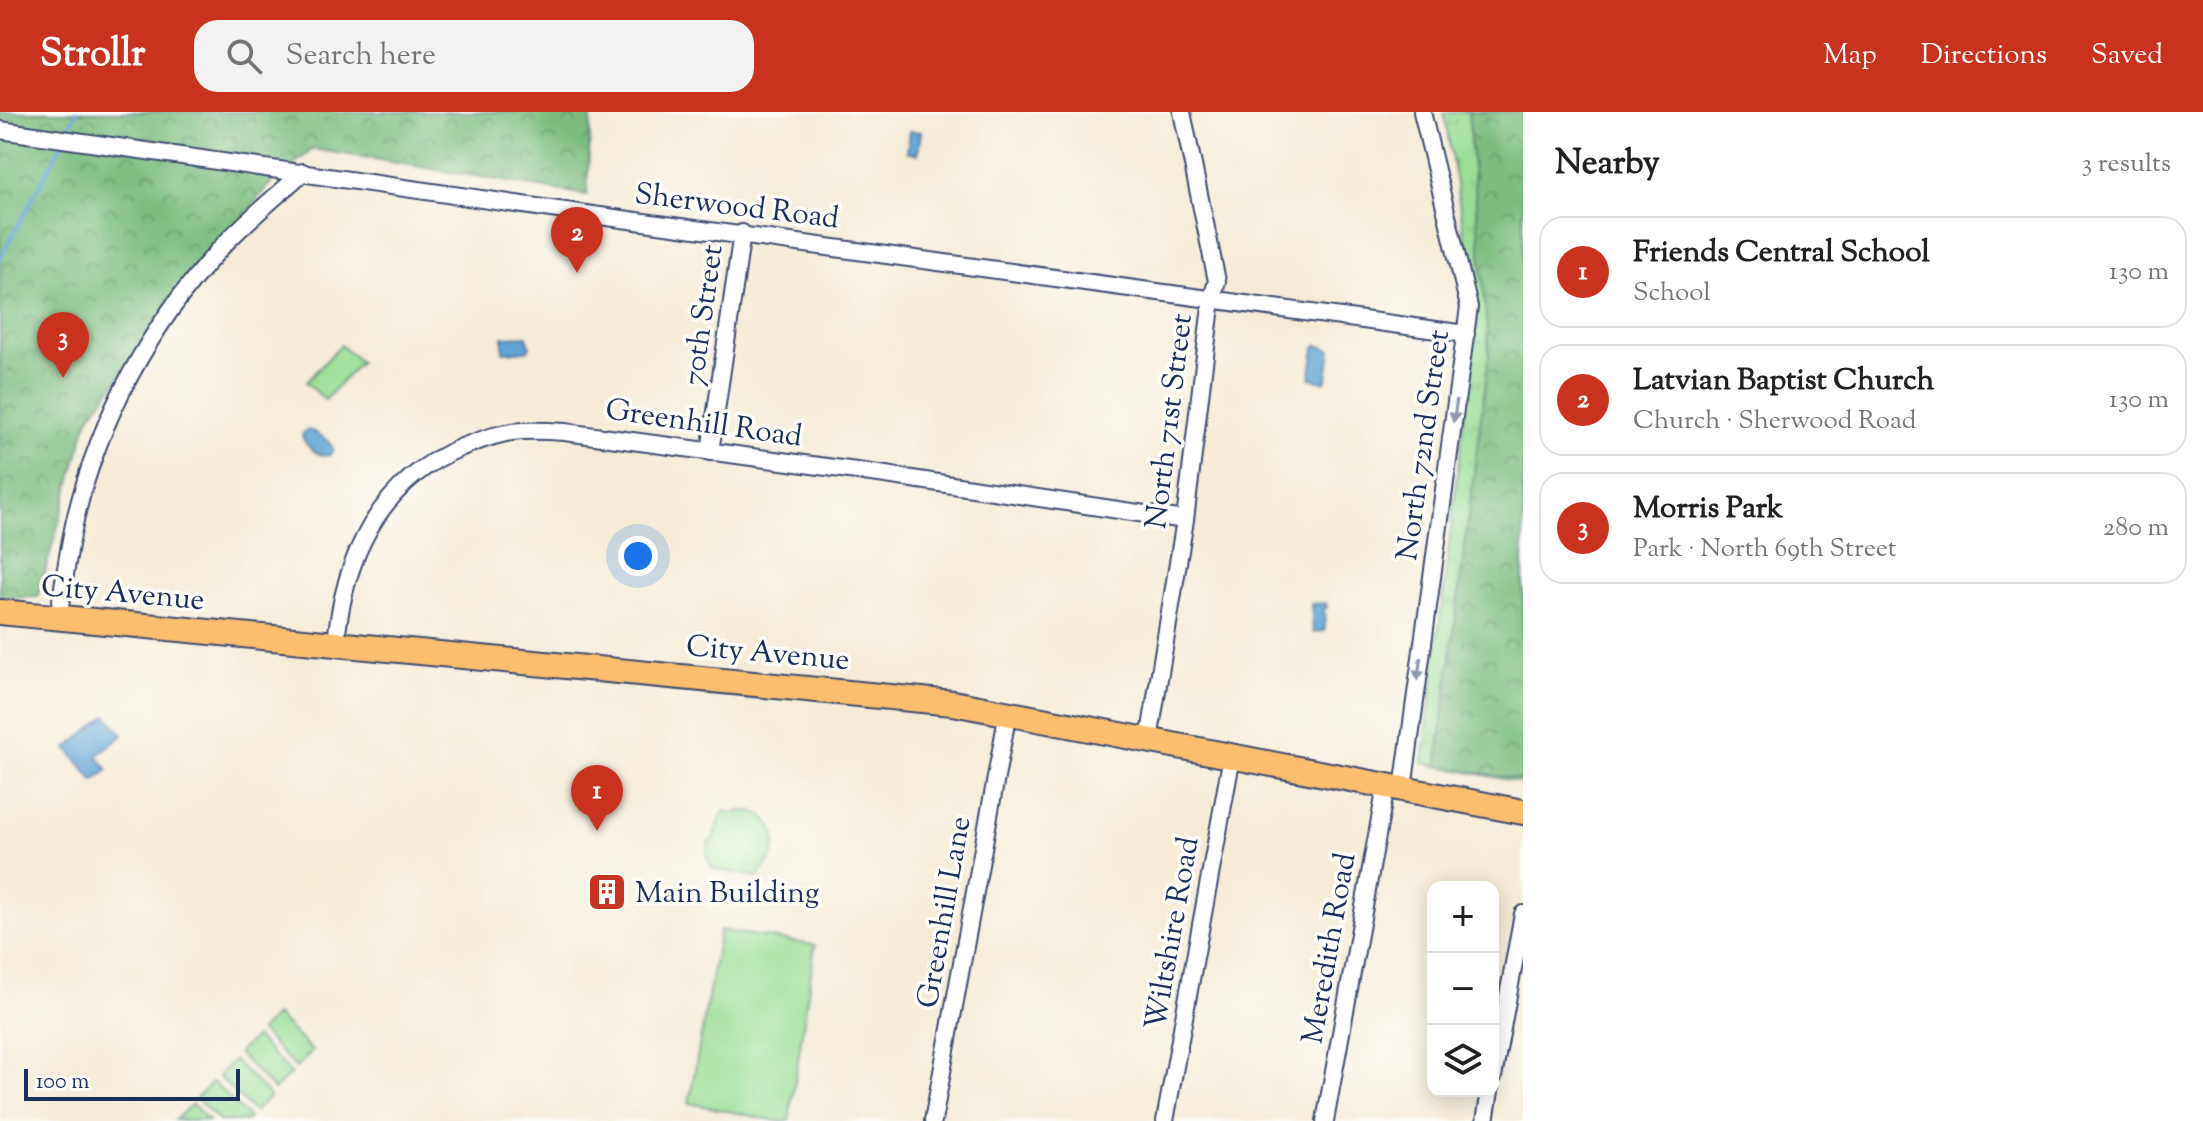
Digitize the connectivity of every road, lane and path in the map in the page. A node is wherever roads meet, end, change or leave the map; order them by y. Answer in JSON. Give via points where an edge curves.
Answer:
{"nodes":[{"id":1,"x":1182,"y":112,"type":"edge"},
{"id":2,"x":1422,"y":112,"type":"edge"},
{"id":3,"x":0,"y":130,"type":"edge"},
{"id":4,"x":303,"y":172,"type":"junction"},
{"id":5,"x":742,"y":233,"type":"junction"},
{"id":6,"x":1212,"y":298,"type":"junction"},
{"id":7,"x":1466,"y":334,"type":"junction"},
{"id":8,"x":710,"y":452,"type":"junction"},
{"id":9,"x":1185,"y":520,"type":"junction"},
{"id":10,"x":0,"y":612,"type":"edge"},
{"id":11,"x":58,"y":618,"type":"junction"},
{"id":12,"x":336,"y":644,"type":"junction"},
{"id":13,"x":1008,"y":712,"type":"junction"},
{"id":14,"x":1149,"y":740,"type":"junction"},
{"id":15,"x":1232,"y":756,"type":"junction"},
{"id":16,"x":1395,"y":787,"type":"junction"},
{"id":17,"x":1523,"y":812,"type":"edge"},
{"id":18,"x":1523,"y":914,"type":"edge"},
{"id":19,"x":1499,"y":1044,"type":"edge"},
{"id":20,"x":1489,"y":1097,"type":"edge"},
{"id":21,"x":933,"y":1121,"type":"edge"},
{"id":22,"x":1165,"y":1121,"type":"edge"},
{"id":23,"x":1325,"y":1121,"type":"edge"},
{"id":24,"x":1485,"y":1121,"type":"edge"}],
"edges":[{"from":1,"to":6,"type":"street","name":"North 71st Street","via":[[1217,281]]},
{"from":2,"to":7,"type":"street","name":"North 72nd Street","via":[[1469,307]]},
{"from":3,"to":4,"type":"street","name":"Sherwood Road"},
{"from":4,"to":5,"type":"street","name":"Sherwood Road"},
{"from":4,"to":11,"type":"street","via":[[221,248],[138,358],[111,414],[76,515]]},
{"from":5,"to":6,"type":"street","name":"Sherwood Road"},
{"from":5,"to":8,"type":"street","name":"70th Street"},
{"from":6,"to":7,"type":"street","name":"Sherwood Road"},
{"from":6,"to":9,"type":"street","name":"North 71st Street"},
{"from":7,"to":16,"type":"street","name":"North 72nd Street","one_way":true},
{"from":8,"to":9,"type":"street","name":"Greenhill Road"},
{"from":8,"to":12,"type":"street","name":"Greenhill Road","via":[[521,431],[450,452],[394,494],[366,534],[347,578]]},
{"from":9,"to":14,"type":"street","name":"North 71st Street"},
{"from":10,"to":11,"type":"highway","name":"City Avenue"},
{"from":11,"to":12,"type":"highway","name":"City Avenue"},
{"from":12,"to":13,"type":"highway","name":"City Avenue","via":[[910,698]]},
{"from":13,"to":14,"type":"highway","name":"City Avenue"},
{"from":13,"to":21,"type":"street","name":"Greenhill Lane"},
{"from":14,"to":15,"type":"highway","name":"City Avenue"},
{"from":15,"to":16,"type":"highway","name":"City Avenue"},
{"from":15,"to":22,"type":"street","name":"Wiltshire Road"},
{"from":16,"to":17,"type":"highway","name":"City Avenue"},
{"from":16,"to":23,"type":"street","name":"Meredith Road"},
{"from":18,"to":19,"type":"street"},
{"from":20,"to":24,"type":"street"}]}
